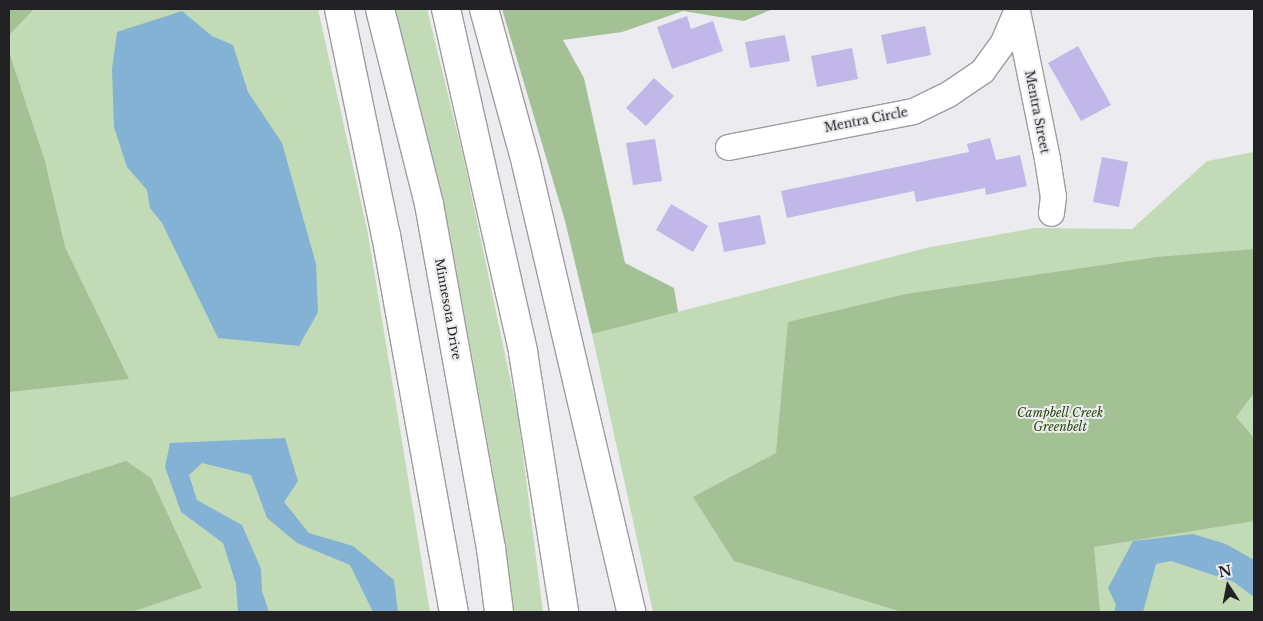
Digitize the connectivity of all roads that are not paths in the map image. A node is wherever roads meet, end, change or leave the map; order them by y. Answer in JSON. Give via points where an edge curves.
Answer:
{"nodes":[{"id":1,"x":339,"y":9,"type":"edge"},
{"id":2,"x":380,"y":9,"type":"edge"},
{"id":3,"x":446,"y":9,"type":"edge"},
{"id":4,"x":484,"y":9,"type":"edge"},
{"id":5,"x":1017,"y":10,"type":"edge"},
{"id":6,"x":728,"y":147,"type":"dead end"},
{"id":7,"x":1051,"y":213,"type":"dead end"},
{"id":8,"x":454,"y":612,"type":"edge"},
{"id":9,"x":499,"y":612,"type":"edge"},
{"id":10,"x":564,"y":612,"type":"edge"},
{"id":11,"x":631,"y":612,"type":"edge"}],
"edges":[{"from":1,"to":8,"type":"highway","via":[[400,308]]},
{"from":2,"to":9,"type":"highway","name":"Minnesota Drive","via":[[429,204],[491,548]]},
{"from":3,"to":10,"type":"highway","via":[[523,352]]},
{"from":4,"to":11,"type":"highway","via":[[528,172]]},
{"from":5,"to":6,"type":"street","name":"Mentra Circle","via":[[1003,42],[982,71],[930,103],[913,111]]},
{"from":5,"to":7,"type":"street","name":"Mentra Street","via":[[1050,177]]}]}
